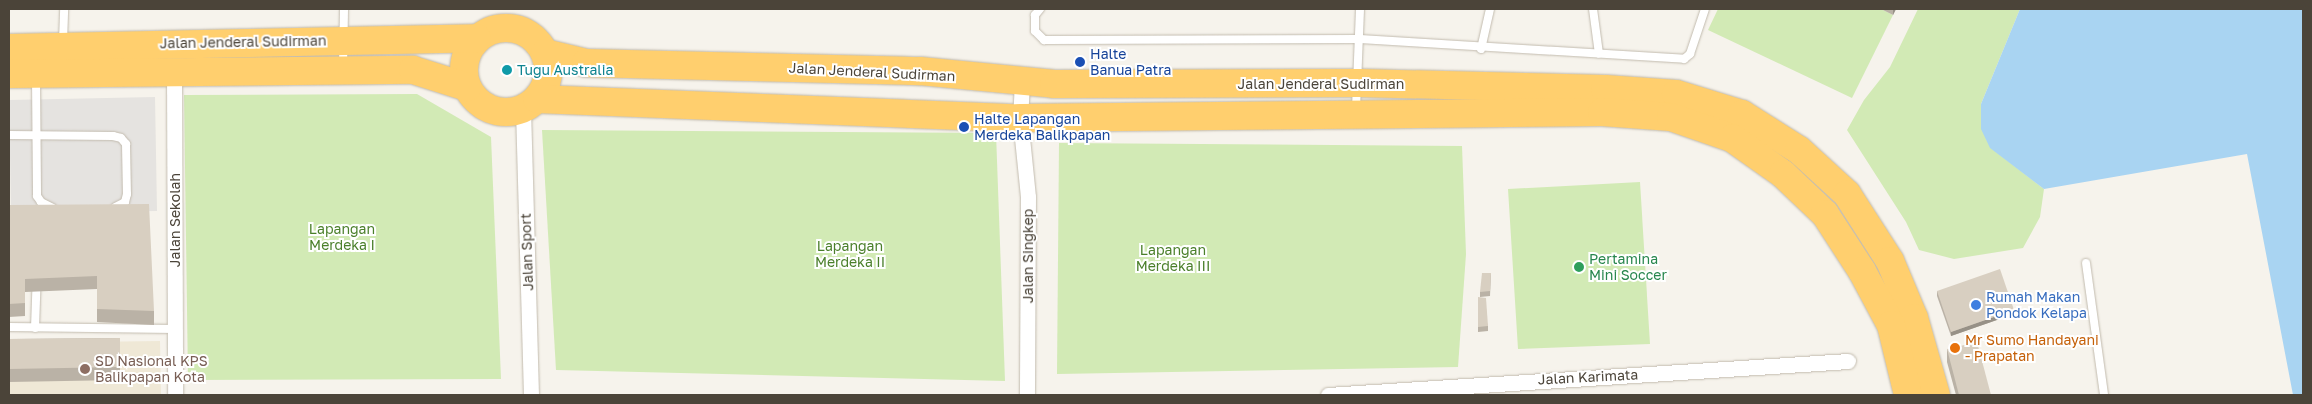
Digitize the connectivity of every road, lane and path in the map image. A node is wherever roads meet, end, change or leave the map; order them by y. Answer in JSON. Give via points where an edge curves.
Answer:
{"nodes":[{"id":1,"x":64,"y":9,"type":"edge"},
{"id":2,"x":344,"y":9,"type":"edge"},
{"id":3,"x":1040,"y":9,"type":"edge"},
{"id":4,"x":1360,"y":9,"type":"edge"},
{"id":5,"x":1490,"y":9,"type":"edge"},
{"id":6,"x":1594,"y":9,"type":"edge"},
{"id":7,"x":1705,"y":9,"type":"edge"},
{"id":8,"x":478,"y":38,"type":"junction"},
{"id":9,"x":1360,"y":39,"type":"junction"},
{"id":10,"x":343,"y":40,"type":"junction"},
{"id":11,"x":174,"y":44,"type":"junction"},
{"id":12,"x":9,"y":48,"type":"edge"},
{"id":13,"x":1481,"y":49,"type":"junction"},
{"id":14,"x":545,"y":53,"type":"junction"},
{"id":15,"x":1599,"y":54,"type":"junction"},
{"id":16,"x":64,"y":60,"type":"junction"},
{"id":17,"x":343,"y":70,"type":"junction"},
{"id":18,"x":174,"y":72,"type":"junction"},
{"id":19,"x":9,"y":74,"type":"edge"},
{"id":20,"x":36,"y":74,"type":"junction"},
{"id":21,"x":1022,"y":82,"type":"junction"},
{"id":22,"x":1360,"y":83,"type":"junction"},
{"id":23,"x":467,"y":86,"type":"junction"},
{"id":24,"x":530,"y":104,"type":"junction"},
{"id":25,"x":1356,"y":113,"type":"junction"},
{"id":26,"x":1020,"y":118,"type":"junction"},
{"id":27,"x":36,"y":134,"type":"junction"},
{"id":28,"x":9,"y":135,"type":"edge"},
{"id":29,"x":38,"y":196,"type":"junction"},
{"id":30,"x":101,"y":207,"type":"edge"},
{"id":31,"x":62,"y":208,"type":"edge"},
{"id":32,"x":37,"y":210,"type":"edge"},
{"id":33,"x":2086,"y":263,"type":"dead end"},
{"id":34,"x":36,"y":291,"type":"edge"},
{"id":35,"x":9,"y":327,"type":"edge"},
{"id":36,"x":35,"y":328,"type":"junction"},
{"id":37,"x":175,"y":329,"type":"junction"},
{"id":38,"x":1848,"y":361,"type":"dead end"},
{"id":39,"x":1469,"y":390,"type":"edge"},
{"id":40,"x":175,"y":395,"type":"edge"},
{"id":41,"x":531,"y":395,"type":"edge"},
{"id":42,"x":1027,"y":395,"type":"edge"},
{"id":43,"x":1328,"y":395,"type":"edge"},
{"id":44,"x":1908,"y":395,"type":"edge"},
{"id":45,"x":1936,"y":395,"type":"edge"},
{"id":46,"x":2104,"y":395,"type":"edge"}],
"edges":[{"from":1,"to":16,"type":"lane"},
{"from":2,"to":10,"type":"lane"},
{"from":3,"to":9,"type":"lane","via":[[1035,15],[1036,31],[1044,40]]},
{"from":4,"to":9,"type":"lane"},
{"from":5,"to":13,"type":"lane"},
{"from":6,"to":15,"type":"lane"},
{"from":7,"to":15,"type":"lane","via":[[1690,54],[1684,59]]},
{"from":8,"to":10,"type":"highway","name":"Jalan Jenderal Sudirman"},
{"from":8,"to":14,"type":"highway","name":"Jalan Jenderal Sudirman","via":[[502,28],[515,28],[528,33]]},
{"from":8,"to":23,"type":"highway","via":[[464,61]]},
{"from":9,"to":13,"type":"lane"},
{"from":9,"to":22,"type":"lane"},
{"from":10,"to":11,"type":"highway","name":"Jalan Jenderal Sudirman"},
{"from":10,"to":17,"type":"lane"},
{"from":11,"to":16,"type":"highway","name":"Jalan Jenderal Sudirman"},
{"from":11,"to":18,"type":"street","name":"Jalan Sekolah"},
{"from":12,"to":16,"type":"highway","name":"Jalan Jenderal Sudirman"},
{"from":13,"to":15,"type":"lane"},
{"from":14,"to":21,"type":"highway","name":"Jalan Jenderal Sudirman","via":[[586,62],[920,71]]},
{"from":14,"to":24,"type":"highway","via":[[548,78]]},
{"from":16,"to":18,"type":"highway","name":"Jalan Jenderal Sudirman"},
{"from":16,"to":20,"type":"highway","name":"Jalan Jenderal Sudirman"},
{"from":17,"to":18,"type":"highway","name":"Jalan Jenderal Sudirman"},
{"from":17,"to":23,"type":"highway","name":"Jalan Jenderal Sudirman","via":[[413,70]]},
{"from":18,"to":37,"type":"street","name":"Jalan Sekolah"},
{"from":19,"to":20,"type":"highway","name":"Jalan Jenderal Sudirman"},
{"from":20,"to":27,"type":"lane"},
{"from":21,"to":22,"type":"highway","name":"Jalan Jenderal Sudirman"},
{"from":21,"to":26,"type":"street","name":"Jalan Singkep"},
{"from":22,"to":25,"type":"lane"},
{"from":22,"to":45,"type":"highway","name":"Jalan Jenderal Sudirman","via":[[1667,93],[1742,114],[1799,150],[1847,194],[1890,261],[1914,318]]},
{"from":23,"to":24,"type":"highway","name":"Jalan Jenderal Sudirman","via":[[484,106],[510,112]]},
{"from":24,"to":26,"type":"highway","name":"Jalan Jenderal Sudirman"},
{"from":24,"to":41,"type":"street","name":"Jalan Sport"},
{"from":25,"to":26,"type":"highway","name":"Jalan Jenderal Sudirman"},
{"from":25,"to":44,"type":"highway","name":"Jalan Jenderal Sudirman","via":[[1602,112],[1671,117],[1732,138],[1783,174],[1825,214],[1891,324]]},
{"from":26,"to":42,"type":"street","name":"Jalan Singkep","via":[[1028,197]]},
{"from":27,"to":28,"type":"lane"},
{"from":27,"to":29,"type":"lane"},
{"from":27,"to":30,"type":"lane","via":[[121,138],[126,144],[125,202],[120,206]]},
{"from":29,"to":31,"type":"lane","via":[[47,207]]},
{"from":29,"to":32,"type":"lane"},
{"from":33,"to":46,"type":"lane"},
{"from":34,"to":36,"type":"lane"},
{"from":35,"to":36,"type":"lane"},
{"from":36,"to":37,"type":"lane"},
{"from":37,"to":40,"type":"street","name":"Jalan Sekolah"},
{"from":38,"to":39,"type":"street","name":"Jalan Karimata"},
{"from":39,"to":43,"type":"street","name":"Jalan Karimata"}]}
